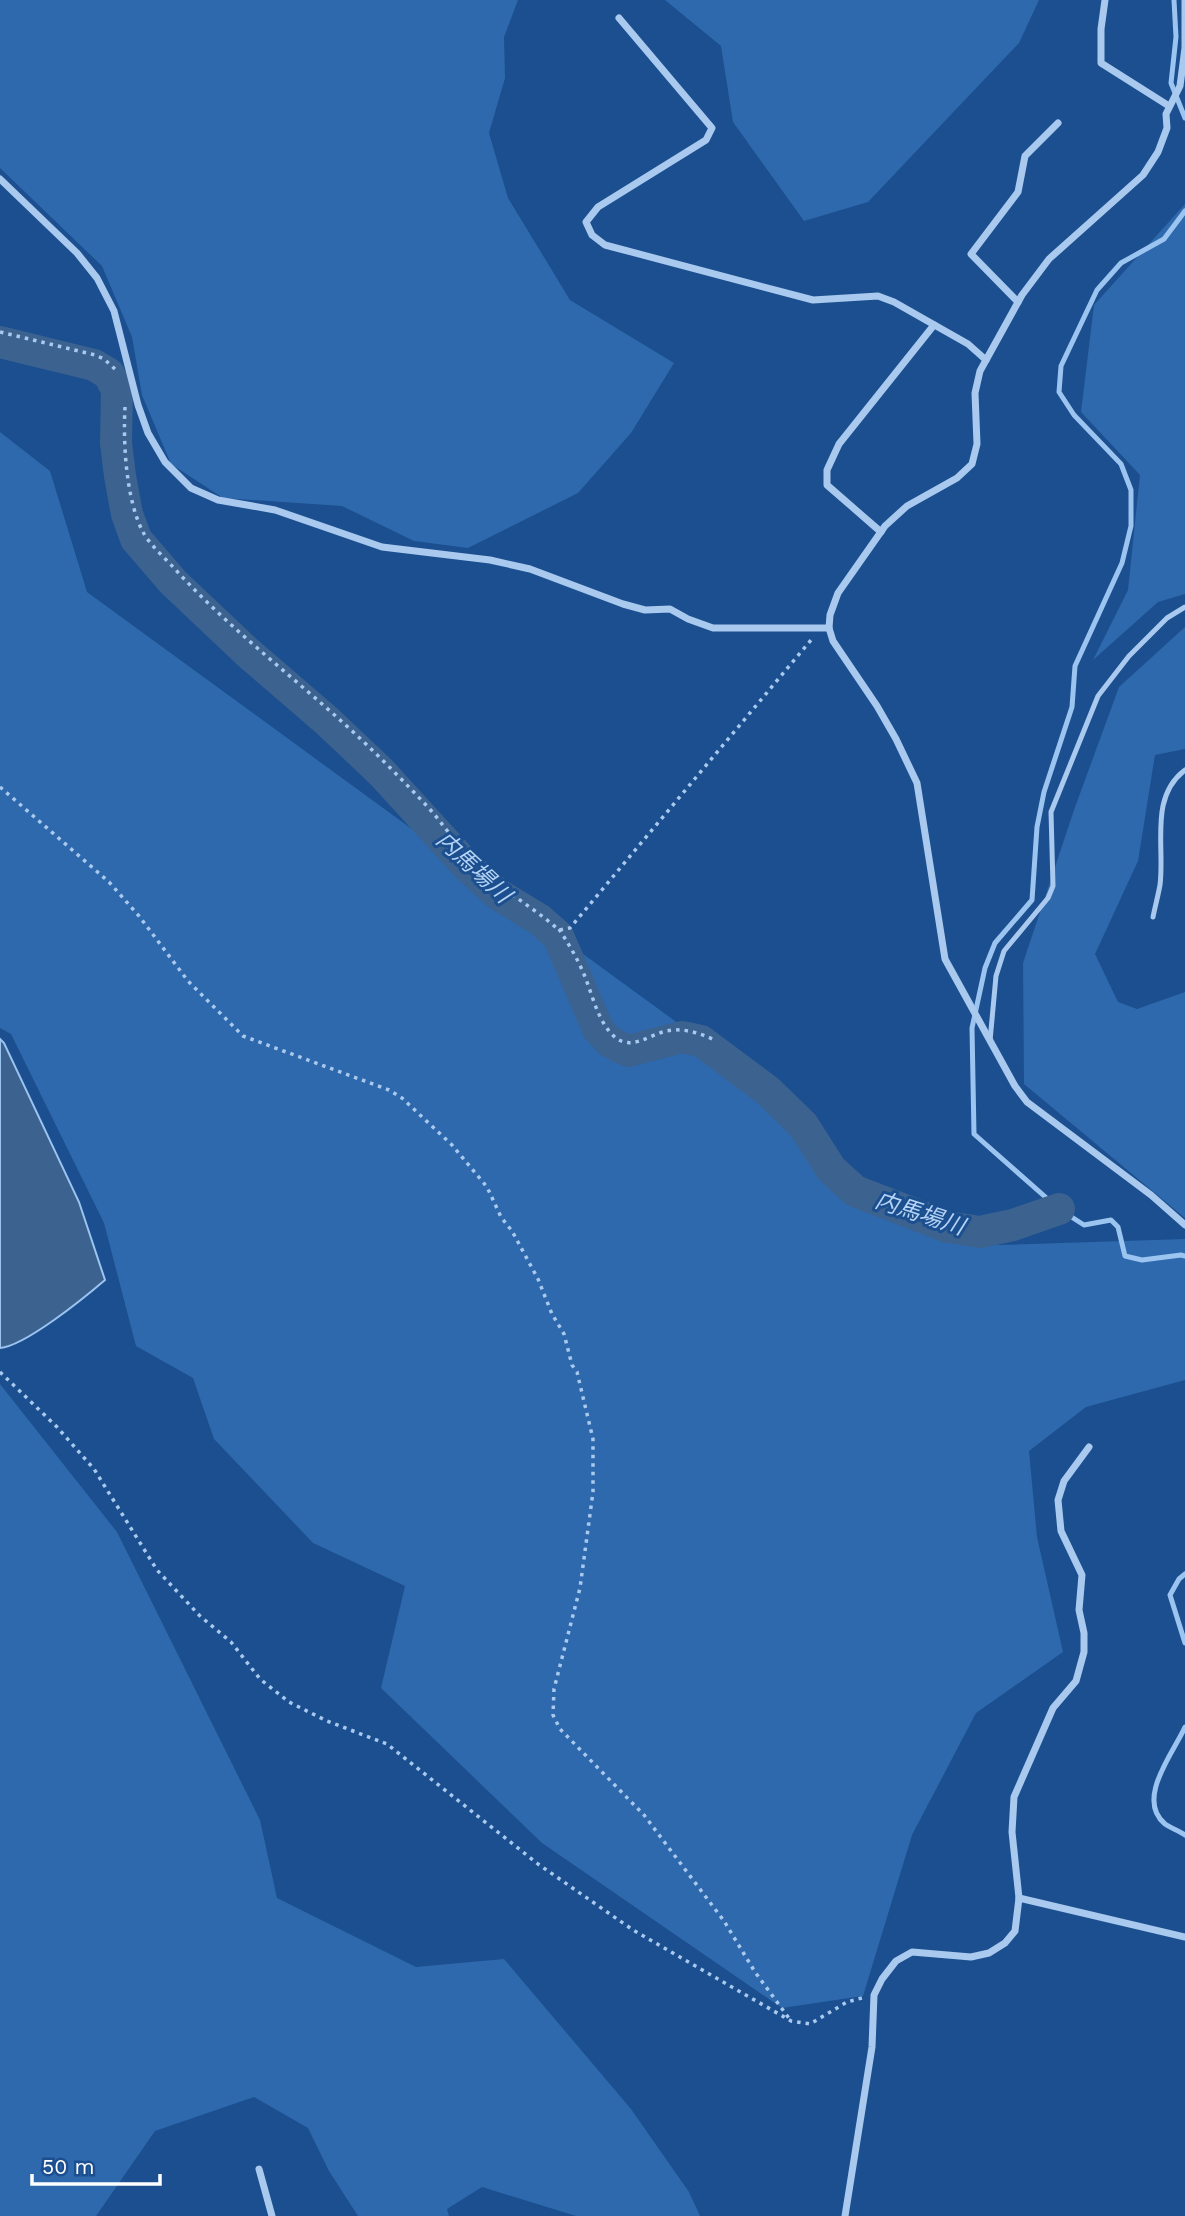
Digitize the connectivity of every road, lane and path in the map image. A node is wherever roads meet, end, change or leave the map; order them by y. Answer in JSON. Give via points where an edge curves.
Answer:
{"nodes":[{"id":1,"x":1105,"y":0,"type":"edge"},
{"id":2,"x":1185,"y":0,"type":"edge"},
{"id":3,"x":619,"y":18,"type":"dead end"},
{"id":4,"x":1182,"y":81,"type":"edge"},
{"id":5,"x":1170,"y":103,"type":"junction"},
{"id":6,"x":1058,"y":123,"type":"dead end"},
{"id":7,"x":0,"y":178,"type":"edge"},
{"id":8,"x":1018,"y":302,"type":"junction"},
{"id":9,"x":934,"y":324,"type":"junction"},
{"id":10,"x":0,"y":332,"type":"edge"},
{"id":11,"x":986,"y":360,"type":"junction"},
{"id":12,"x":120,"y":374,"type":"dead end"},
{"id":13,"x":125,"y":402,"type":"dead end"},
{"id":14,"x":881,"y":531,"type":"junction"},
{"id":15,"x":1185,"y":607,"type":"edge"},
{"id":16,"x":825,"y":628,"type":"junction"},
{"id":17,"x":1185,"y":770,"type":"edge"},
{"id":18,"x":0,"y":788,"type":"edge"},
{"id":19,"x":1153,"y":917,"type":"dead end"},
{"id":20,"x":559,"y":929,"type":"junction"},
{"id":21,"x":715,"y":1040,"type":"dead end"},
{"id":22,"x":990,"y":1041,"type":"junction"},
{"id":23,"x":1185,"y":1225,"type":"edge"},
{"id":24,"x":0,"y":1372,"type":"edge"},
{"id":25,"x":1089,"y":1447,"type":"dead end"},
{"id":26,"x":1019,"y":1898,"type":"junction"},
{"id":27,"x":1185,"y":1937,"type":"edge"},
{"id":28,"x":874,"y":1994,"type":"junction"},
{"id":29,"x":791,"y":2021,"type":"junction"},
{"id":30,"x":259,"y":2169,"type":"dead end"},
{"id":31,"x":272,"y":2216,"type":"edge"},
{"id":32,"x":845,"y":2216,"type":"edge"}],
"edges":[{"from":1,"to":5,"type":"street","via":[[1101,63]]},
{"from":2,"to":4,"type":"street"},
{"from":3,"to":9,"type":"street","via":[[712,128],[706,140],[598,207],[586,222],[592,235],[605,245],[813,300],[878,296]]},
{"from":4,"to":5,"type":"street"},
{"from":5,"to":8,"type":"street","via":[[1167,128],[1143,175],[1049,259]]},
{"from":6,"to":8,"type":"street","via":[[1025,156],[1018,192],[971,254]]},
{"from":7,"to":16,"type":"street","via":[[97,278],[114,311],[148,433],[165,462],[191,488],[218,500],[275,510],[382,547],[530,569],[623,604],[645,610],[670,609],[713,628]]},
{"from":8,"to":11,"type":"street"},
{"from":9,"to":11,"type":"street"},
{"from":9,"to":14,"type":"street","via":[[839,444],[827,470],[827,485]]},
{"from":10,"to":12,"type":"path","via":[[95,355]]},
{"from":11,"to":14,"type":"street","via":[[975,393],[977,444],[972,464],[957,478],[907,506]]},
{"from":13,"to":20,"type":"path","via":[[127,467],[144,534],[184,579],[426,805],[503,890]]},
{"from":14,"to":16,"type":"street","via":[[838,593]]},
{"from":15,"to":22,"type":"lane","via":[[1167,618],[1129,656],[1098,696],[1051,812],[1053,886],[1004,951],[996,975]]},
{"from":16,"to":20,"type":"path","via":[[570,928]]},
{"from":16,"to":22,"type":"street","via":[[896,739],[917,783],[945,959]]},
{"from":17,"to":19,"type":"lane","via":[[1170,787],[1164,803],[1160,883]]},
{"from":18,"to":29,"type":"path","via":[[109,882],[188,981],[243,1036],[402,1098],[453,1145],[487,1188],[564,1335],[593,1438],[593,1492],[580,1588],[554,1689],[559,1729],[644,1815],[724,1921]]},
{"from":20,"to":21,"type":"path","via":[[575,953],[604,1025],[619,1041],[637,1042],[673,1030],[693,1031]]},
{"from":22,"to":23,"type":"street","via":[[1027,1102]]},
{"from":24,"to":29,"type":"path","via":[[94,1469],[157,1570],[231,1642],[260,1679],[289,1702],[387,1744],[557,1877],[633,1930]]},
{"from":25,"to":26,"type":"street","via":[[1064,1481],[1058,1500],[1060,1531],[1082,1575],[1079,1610],[1084,1652],[1076,1681],[1053,1708],[1014,1797],[1012,1832]]},
{"from":26,"to":27,"type":"street"},
{"from":26,"to":28,"type":"street","via":[[1015,1931],[1005,1943],[971,1957],[912,1952],[896,1961]]},
{"from":28,"to":29,"type":"path","via":[[847,2002],[810,2024]]},
{"from":28,"to":32,"type":"street","via":[[873,2047]]},
{"from":30,"to":31,"type":"street"}]}
